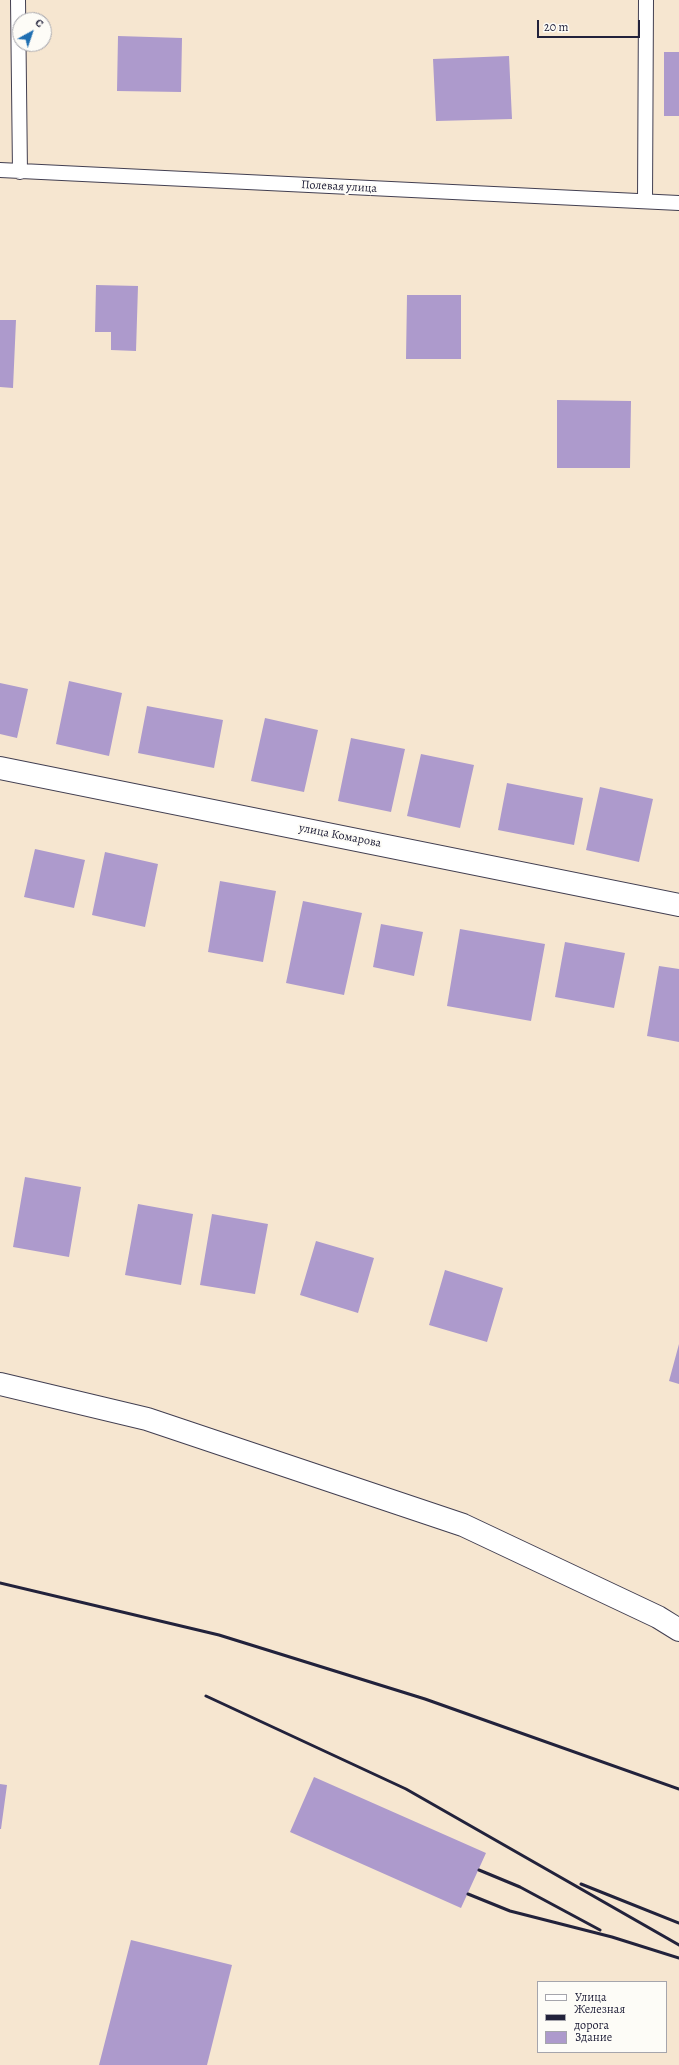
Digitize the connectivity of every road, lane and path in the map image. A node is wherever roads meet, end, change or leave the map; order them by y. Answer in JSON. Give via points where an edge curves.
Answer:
{"nodes":[{"id":1,"x":18,"y":0,"type":"edge"},
{"id":2,"x":646,"y":0,"type":"edge"},
{"id":3,"x":0,"y":170,"type":"edge"},
{"id":4,"x":20,"y":172,"type":"junction"},
{"id":5,"x":645,"y":201,"type":"junction"},
{"id":6,"x":679,"y":203,"type":"edge"},
{"id":7,"x":0,"y":768,"type":"edge"},
{"id":8,"x":679,"y":905,"type":"edge"},
{"id":9,"x":0,"y":1384,"type":"edge"},
{"id":10,"x":679,"y":1630,"type":"edge"}],
"edges":[{"from":1,"to":4,"type":"lane"},
{"from":2,"to":5,"type":"lane"},
{"from":3,"to":4,"type":"lane","name":"Полевая улица"},
{"from":4,"to":5,"type":"lane","name":"Полевая улица"},
{"from":5,"to":6,"type":"lane","name":"Полевая улица"},
{"from":7,"to":8,"type":"street","name":"улица Комарова"},
{"from":9,"to":10,"type":"street","via":[[147,1419],[463,1525],[658,1617]]}]}
